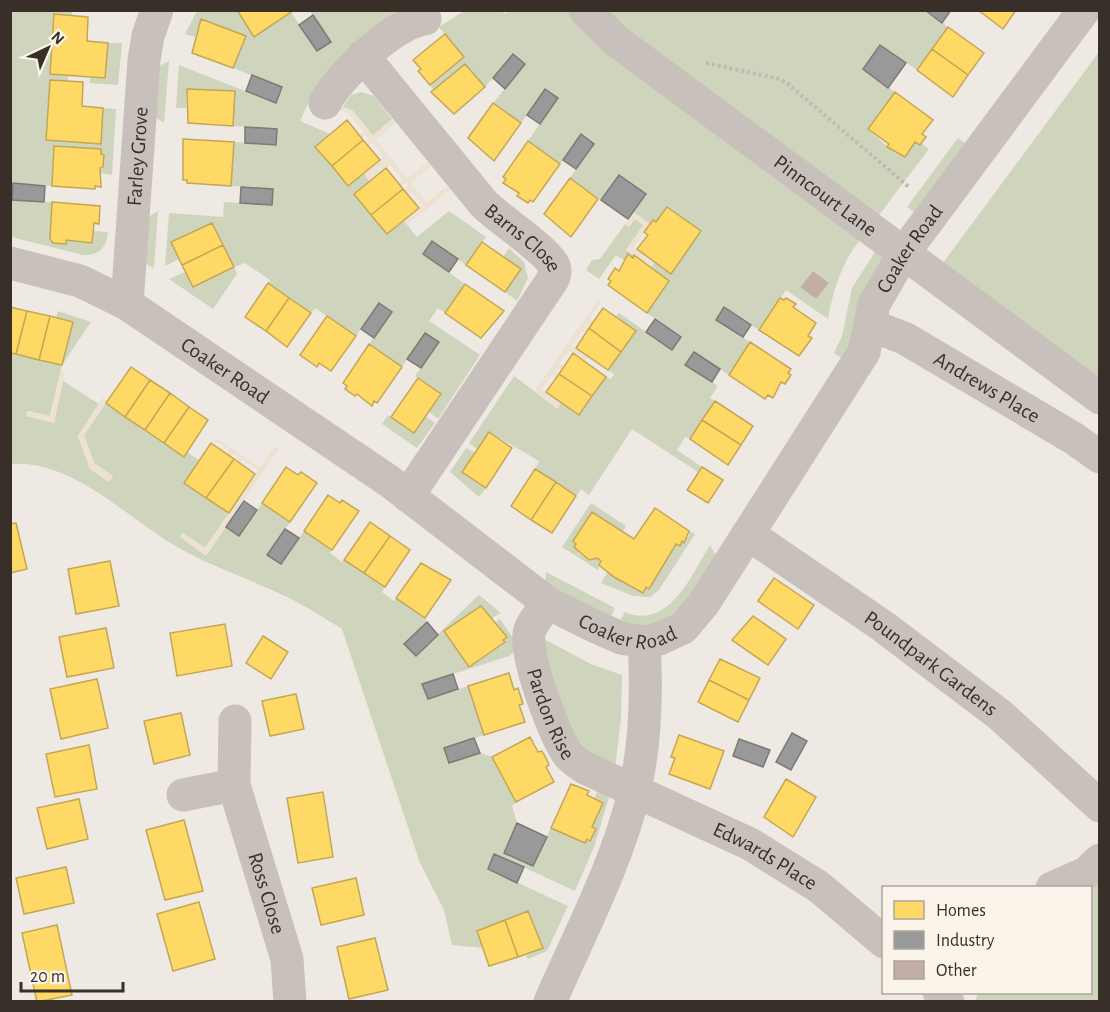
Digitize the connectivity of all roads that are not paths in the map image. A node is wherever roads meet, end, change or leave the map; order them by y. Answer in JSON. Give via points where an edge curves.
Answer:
{"nodes":[{"id":1,"x":157,"y":10,"type":"edge"},
{"id":2,"x":585,"y":10,"type":"edge"},
{"id":3,"x":1084,"y":10,"type":"edge"},
{"id":4,"x":425,"y":19,"type":"dead end"},
{"id":5,"x":363,"y":56,"type":"junction"},
{"id":6,"x":325,"y":103,"type":"dead end"},
{"id":7,"x":903,"y":254,"type":"junction"},
{"id":8,"x":10,"y":263,"type":"edge"},
{"id":9,"x":127,"y":304,"type":"junction"},
{"id":10,"x":871,"y":325,"type":"junction"},
{"id":11,"x":1100,"y":398,"type":"edge"},
{"id":12,"x":1100,"y":457,"type":"edge"},
{"id":13,"x":408,"y":496,"type":"junction"},
{"id":14,"x":748,"y":534,"type":"junction"},
{"id":15,"x":548,"y":603,"type":"junction"},
{"id":16,"x":644,"y":642,"type":"junction"},
{"id":17,"x":236,"y":721,"type":"dead end"},
{"id":18,"x":234,"y":785,"type":"junction"},
{"id":19,"x":634,"y":791,"type":"junction"},
{"id":20,"x":183,"y":795,"type":"dead end"},
{"id":21,"x":1100,"y":806,"type":"edge"},
{"id":22,"x":1100,"y":860,"type":"edge"},
{"id":23,"x":1057,"y":886,"type":"edge"},
{"id":24,"x":882,"y":940,"type":"edge"},
{"id":25,"x":290,"y":1002,"type":"edge"},
{"id":26,"x":550,"y":1002,"type":"edge"}],
"edges":[{"from":1,"to":9,"type":"street","name":"Farley Grove","via":[[144,60]]},
{"from":2,"to":7,"type":"street","name":"Pinncourt Lane","via":[[615,40]]},
{"from":3,"to":7,"type":"street","name":"Coaker Road"},
{"from":4,"to":5,"type":"street","via":[[414,20]]},
{"from":5,"to":6,"type":"street"},
{"from":5,"to":13,"type":"street","name":"Barns Close","via":[[484,204],[541,251],[555,271]]},
{"from":7,"to":10,"type":"street","name":"Coaker Road","via":[[874,304]]},
{"from":7,"to":11,"type":"street","name":"Pinncourt Lane"},
{"from":8,"to":9,"type":"street","name":"Coaker Road","via":[[80,281]]},
{"from":9,"to":13,"type":"street","name":"Coaker Road"},
{"from":10,"to":12,"type":"street","name":"Andrews Place","via":[[906,339]]},
{"from":10,"to":14,"type":"street","name":"Coaker Road","via":[[864,352]]},
{"from":13,"to":15,"type":"street","name":"Coaker Road"},
{"from":14,"to":16,"type":"street","name":"Coaker Road","via":[[693,618],[669,636]]},
{"from":14,"to":21,"type":"street","name":"Poundpark Gardens","via":[[884,627],[1000,715]]},
{"from":15,"to":16,"type":"street","name":"Coaker Road","via":[[621,638]]},
{"from":15,"to":19,"type":"street","name":"Pardon Rise","via":[[528,637],[556,734],[576,762]]},
{"from":16,"to":19,"type":"street","via":[[644,719]]},
{"from":17,"to":18,"type":"street","name":"Ross Close"},
{"from":18,"to":20,"type":"street"},
{"from":18,"to":25,"type":"street","name":"Ross Close","via":[[287,958]]},
{"from":19,"to":24,"type":"street","name":"Edwards Place","via":[[750,844],[847,909]]},
{"from":19,"to":26,"type":"street","via":[[610,868]]},
{"from":22,"to":23,"type":"street","via":[[1086,873]]}]}
